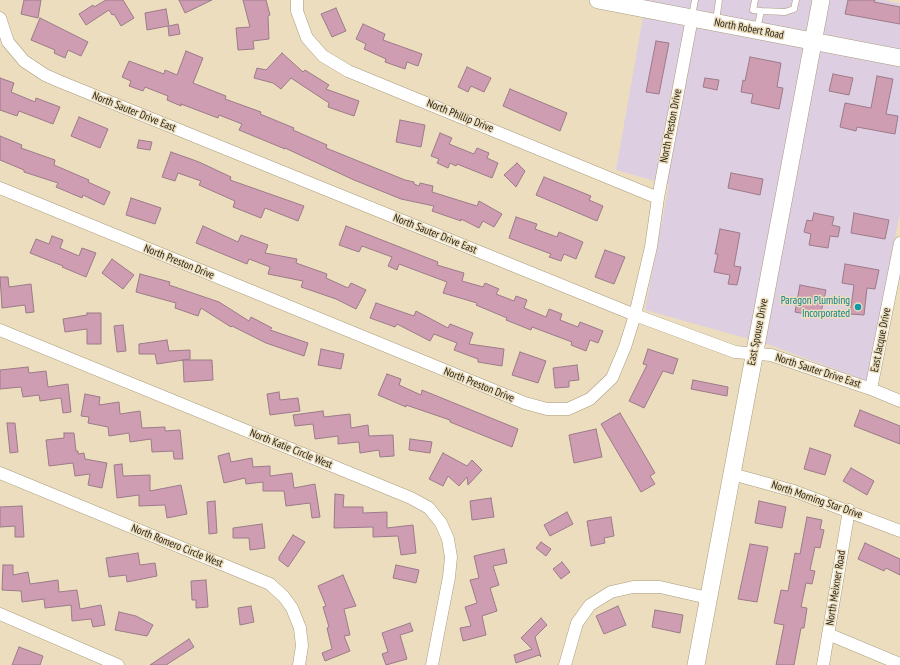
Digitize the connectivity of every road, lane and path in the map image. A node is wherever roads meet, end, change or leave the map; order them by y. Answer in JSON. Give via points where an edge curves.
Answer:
{"nodes":[{"id":1,"x":297,"y":0,"type":"edge"},
{"id":2,"x":598,"y":0,"type":"edge"},
{"id":3,"x":695,"y":0,"type":"edge"},
{"id":4,"x":719,"y":0,"type":"edge"},
{"id":5,"x":755,"y":0,"type":"edge"},
{"id":6,"x":796,"y":0,"type":"edge"},
{"id":7,"x":821,"y":0,"type":"edge"},
{"id":8,"x":761,"y":11,"type":"junction"},
{"id":9,"x":0,"y":18,"type":"edge"},
{"id":10,"x":692,"y":18,"type":"junction"},
{"id":11,"x":715,"y":22,"type":"junction"},
{"id":12,"x":757,"y":31,"type":"junction"},
{"id":13,"x":813,"y":42,"type":"junction"},
{"id":14,"x":900,"y":58,"type":"edge"},
{"id":15,"x":0,"y":188,"type":"edge"},
{"id":16,"x":658,"y":198,"type":"junction"},
{"id":17,"x":900,"y":243,"type":"edge"},
{"id":18,"x":635,"y":315,"type":"junction"},
{"id":19,"x":0,"y":330,"type":"edge"},
{"id":20,"x":754,"y":354,"type":"junction"},
{"id":21,"x":871,"y":389,"type":"junction"},
{"id":22,"x":900,"y":401,"type":"edge"},
{"id":23,"x":0,"y":473,"type":"edge"},
{"id":24,"x":732,"y":474,"type":"junction"},
{"id":25,"x":848,"y":510,"type":"junction"},
{"id":26,"x":900,"y":532,"type":"edge"},
{"id":27,"x":708,"y":598,"type":"junction"},
{"id":28,"x":0,"y":614,"type":"edge"},
{"id":29,"x":828,"y":634,"type":"junction"},
{"id":30,"x":900,"y":664,"type":"edge"},
{"id":31,"x":118,"y":665,"type":"edge"},
{"id":32,"x":299,"y":665,"type":"edge"},
{"id":33,"x":432,"y":665,"type":"edge"},
{"id":34,"x":565,"y":665,"type":"edge"},
{"id":35,"x":696,"y":665,"type":"edge"},
{"id":36,"x":823,"y":665,"type":"edge"}],
"edges":[{"from":1,"to":16,"type":"street","name":"North Phillip Drive","via":[[297,11],[307,38],[323,56],[348,71]]},
{"from":2,"to":10,"type":"street","name":"North Robert Road"},
{"from":3,"to":10,"type":"lane"},
{"from":4,"to":11,"type":"lane"},
{"from":5,"to":8,"type":"lane","via":[[753,10]]},
{"from":6,"to":8,"type":"lane","via":[[794,9],[785,12]]},
{"from":7,"to":13,"type":"street","name":"East Spouse Drive"},
{"from":8,"to":12,"type":"lane"},
{"from":9,"to":18,"type":"street","name":"North Sauter Drive East","via":[[8,42],[24,61],[44,75]]},
{"from":10,"to":11,"type":"street","name":"North Robert Road"},
{"from":10,"to":16,"type":"street","name":"North Preston Drive"},
{"from":11,"to":12,"type":"street","name":"North Robert Road"},
{"from":12,"to":13,"type":"street","name":"North Robert Road"},
{"from":13,"to":14,"type":"street","name":"North Robert Road"},
{"from":13,"to":20,"type":"street","name":"East Spouse Drive"},
{"from":15,"to":18,"type":"street","name":"North Preston Drive","via":[[390,349],[525,403],[547,409],[568,409],[590,400],[612,378]]},
{"from":16,"to":18,"type":"street","name":"North Preston Drive","via":[[651,247]]},
{"from":17,"to":21,"type":"street","name":"East Jacque Drive"},
{"from":18,"to":20,"type":"street","name":"North Sauter Drive East","via":[[735,352]]},
{"from":19,"to":33,"type":"street","name":"North Katie Circle West","via":[[411,498],[429,508],[441,523],[448,539],[451,556]]},
{"from":20,"to":21,"type":"street","name":"North Sauter Drive East","via":[[771,355]]},
{"from":20,"to":24,"type":"street","name":"East Spouse Drive"},
{"from":21,"to":22,"type":"street","name":"North Sauter Drive East"},
{"from":23,"to":32,"type":"street","name":"North Romero Circle West","via":[[270,584],[292,608],[300,628],[302,646]]},
{"from":24,"to":25,"type":"street","name":"North Morning Star Drive","via":[[794,491]]},
{"from":24,"to":27,"type":"street","name":"East Spouse Drive"},
{"from":25,"to":26,"type":"street","name":"North Morning Star Drive"},
{"from":25,"to":29,"type":"street","name":"North Meixner Road"},
{"from":27,"to":34,"type":"street","via":[[660,587],[633,587],[611,592],[590,605],[577,623]]},
{"from":27,"to":35,"type":"street","name":"East Spouse Drive"},
{"from":28,"to":31,"type":"street"},
{"from":29,"to":30,"type":"street"},
{"from":29,"to":36,"type":"street","name":"North Meixner Road"}]}
